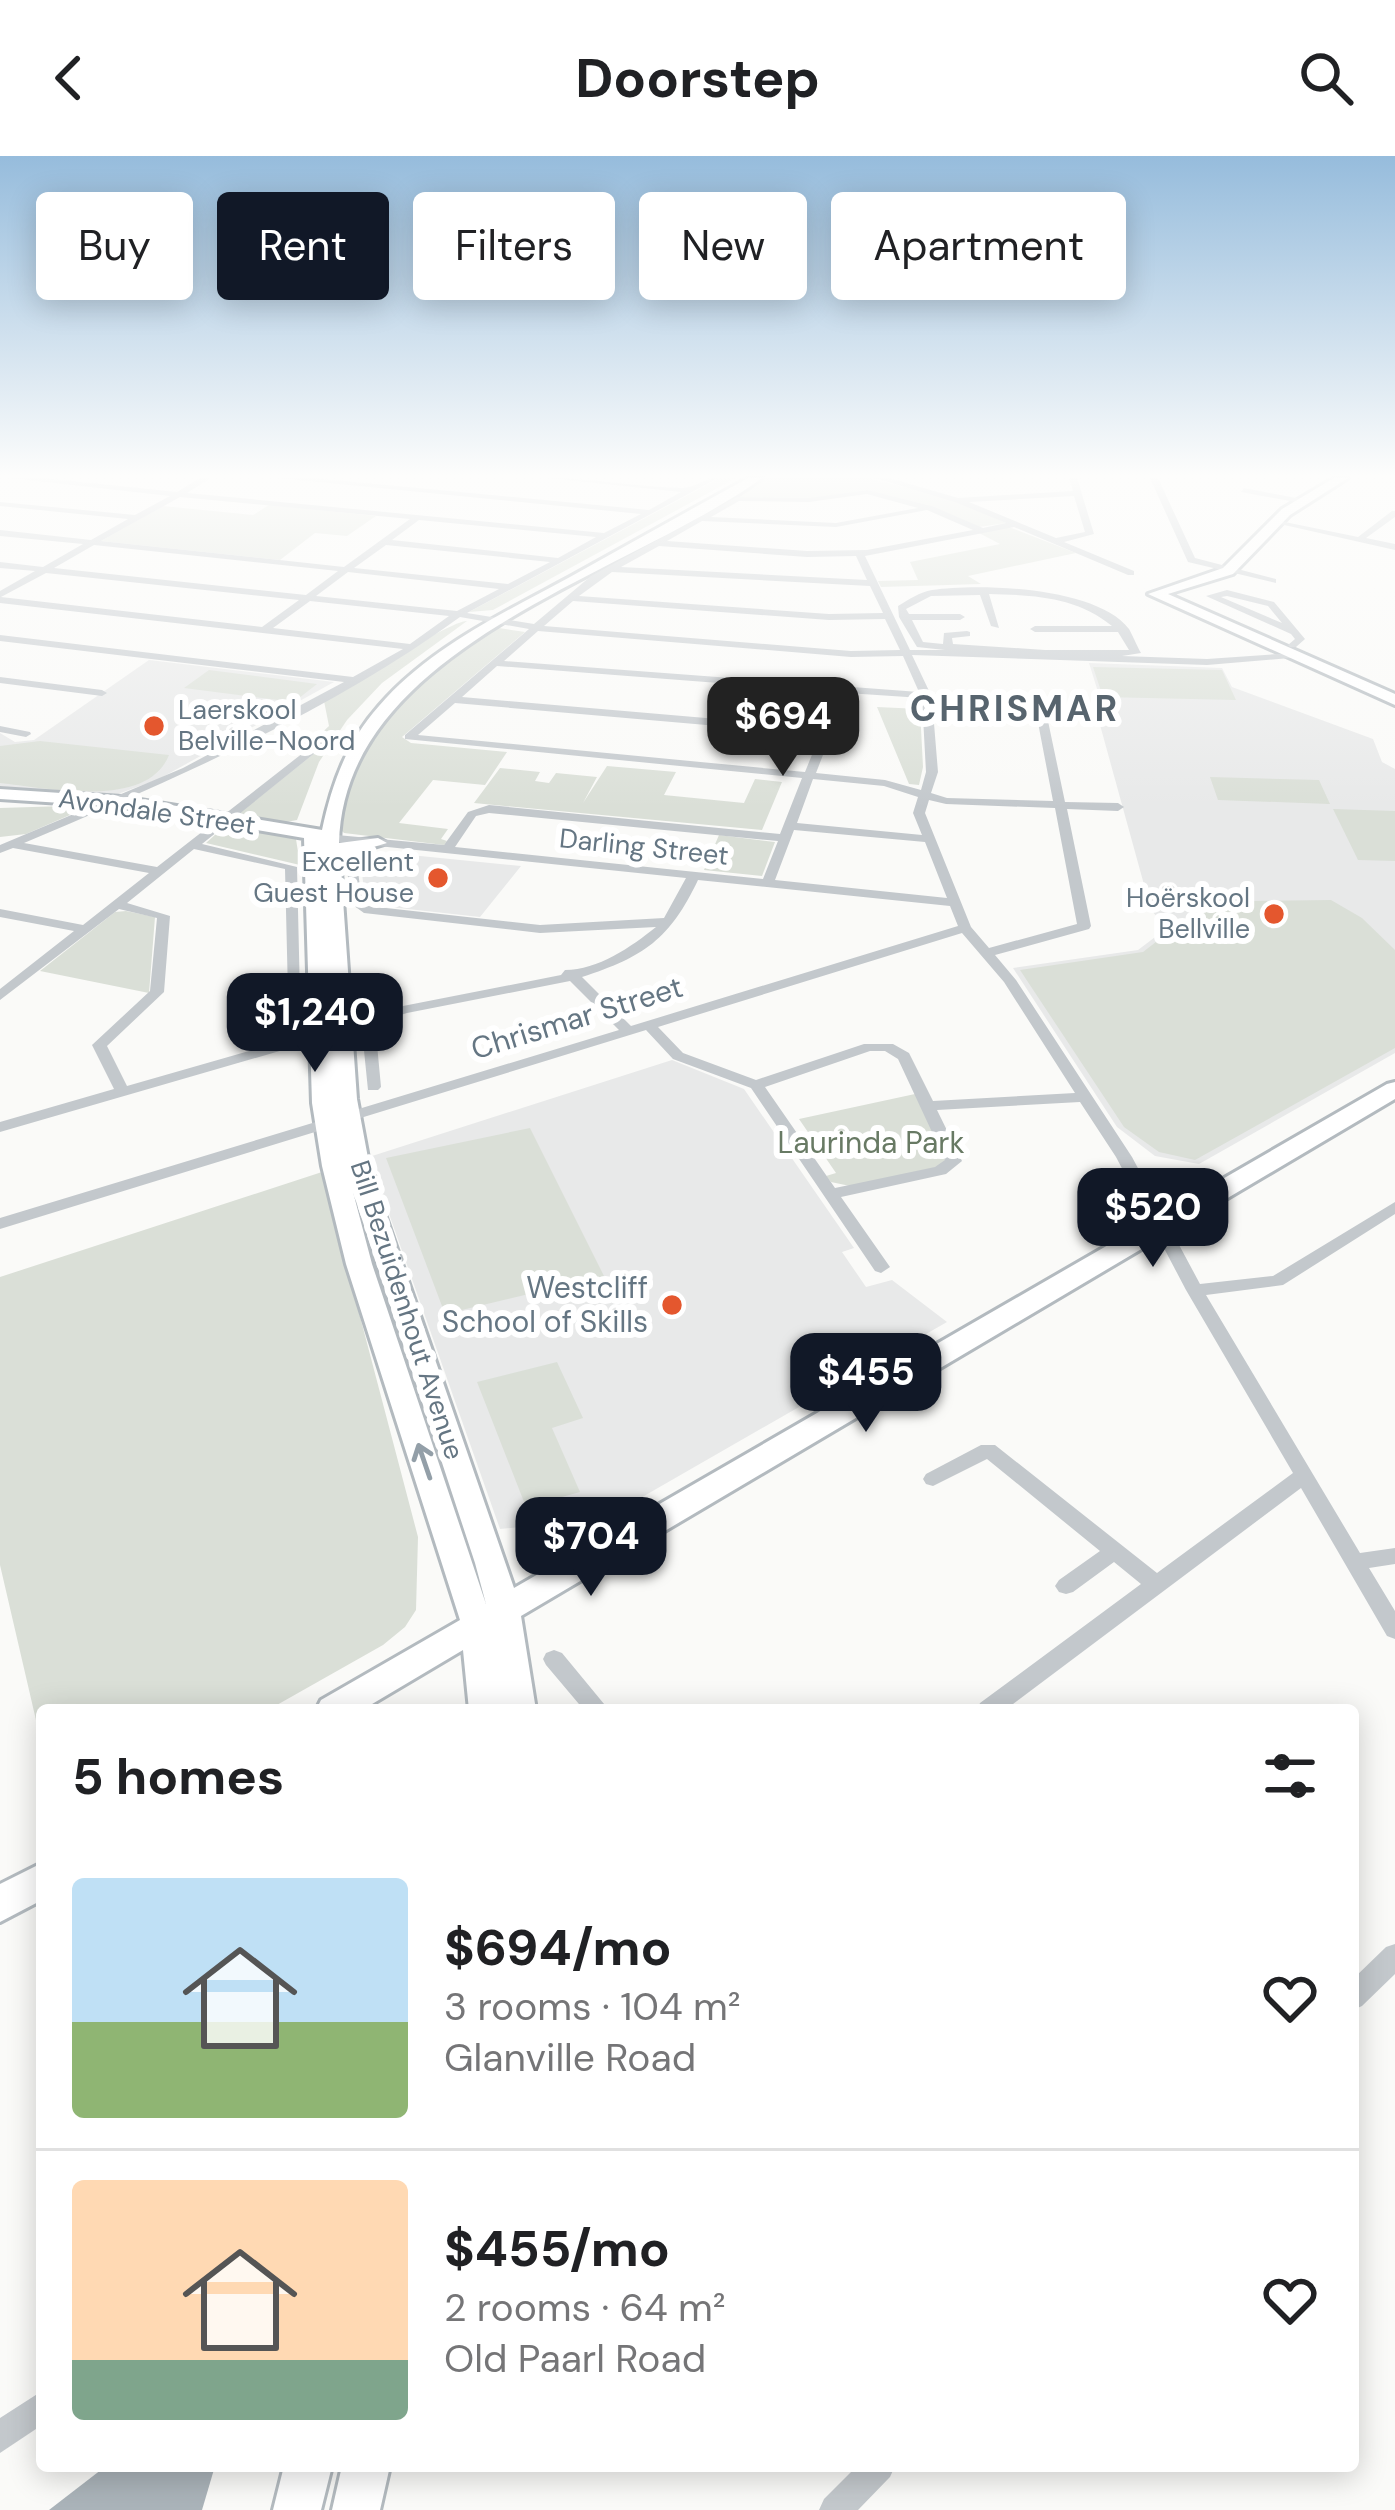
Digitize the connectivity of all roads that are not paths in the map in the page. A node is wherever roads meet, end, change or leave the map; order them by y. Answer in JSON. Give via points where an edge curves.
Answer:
{"nodes":[{"id":1,"x":212,"y":588,"type":"edge"},
{"id":2,"x":321,"y":588,"type":"edge"},
{"id":3,"x":508,"y":588,"type":"edge"},
{"id":4,"x":549,"y":588,"type":"edge"},
{"id":5,"x":552,"y":588,"type":"edge"},
{"id":6,"x":585,"y":588,"type":"edge"},
{"id":7,"x":875,"y":588,"type":"edge"},
{"id":8,"x":1176,"y":588,"type":"edge"},
{"id":9,"x":1203,"y":588,"type":"edge"},
{"id":10,"x":984,"y":593,"type":"junction"},
{"id":11,"x":1009,"y":593,"type":"junction"},
{"id":12,"x":1215,"y":593,"type":"junction"},
{"id":13,"x":0,"y":598,"type":"edge"},
{"id":14,"x":307,"y":598,"type":"junction"},
{"id":15,"x":571,"y":598,"type":"junction"},
{"id":16,"x":1015,"y":607,"type":"dead end"},
{"id":17,"x":1090,"y":610,"type":"junction"},
{"id":18,"x":458,"y":614,"type":"junction"},
{"id":19,"x":888,"y":616,"type":"junction"},
{"id":20,"x":1059,"y":616,"type":"dead end"},
{"id":21,"x":904,"y":617,"type":"junction"},
{"id":22,"x":960,"y":617,"type":"dead end"},
{"id":23,"x":492,"y":620,"type":"junction"},
{"id":24,"x":996,"y":626,"type":"dead end"},
{"id":25,"x":535,"y":628,"type":"junction"},
{"id":26,"x":1035,"y":629,"type":"dead end"},
{"id":27,"x":1124,"y":629,"type":"junction"},
{"id":28,"x":264,"y":630,"type":"junction"},
{"id":29,"x":967,"y":634,"type":"dead end"},
{"id":30,"x":0,"y":638,"type":"edge"},
{"id":31,"x":1094,"y":641,"type":"dead end"},
{"id":32,"x":1293,"y":644,"type":"junction"},
{"id":33,"x":413,"y":647,"type":"junction"},
{"id":34,"x":949,"y":648,"type":"junction"},
{"id":35,"x":1136,"y":651,"type":"junction"},
{"id":36,"x":905,"y":652,"type":"junction"},
{"id":37,"x":1062,"y":654,"type":"junction"},
{"id":38,"x":1169,"y":657,"type":"junction"},
{"id":39,"x":495,"y":663,"type":"junction"},
{"id":40,"x":0,"y":680,"type":"edge"},
{"id":41,"x":354,"y":680,"type":"junction"},
{"id":42,"x":842,"y":691,"type":"junction"},
{"id":43,"x":102,"y":693,"type":"dead end"},
{"id":44,"x":927,"y":697,"type":"junction"},
{"id":45,"x":451,"y":699,"type":"junction"},
{"id":46,"x":1395,"y":700,"type":"edge"},
{"id":47,"x":0,"y":729,"type":"edge"},
{"id":48,"x":826,"y":732,"type":"junction"},
{"id":49,"x":26,"y":734,"type":"dead end"},
{"id":50,"x":321,"y":744,"type":"dead end"},
{"id":51,"x":809,"y":777,"type":"junction"},
{"id":52,"x":0,"y":794,"type":"edge"},
{"id":53,"x":924,"y":794,"type":"junction"},
{"id":54,"x":117,"y":802,"type":"junction"},
{"id":55,"x":1060,"y":805,"type":"junction"},
{"id":56,"x":0,"y":806,"type":"edge"},
{"id":57,"x":1118,"y":807,"type":"dead end"},
{"id":58,"x":224,"y":819,"type":"junction"},
{"id":59,"x":788,"y":832,"type":"junction"},
{"id":60,"x":928,"y":839,"type":"junction"},
{"id":61,"x":328,"y":840,"type":"junction"},
{"id":62,"x":378,"y":843,"type":"joint"},
{"id":63,"x":191,"y":845,"type":"junction"},
{"id":64,"x":6,"y":847,"type":"edge"},
{"id":65,"x":446,"y":851,"type":"junction"},
{"id":66,"x":158,"y":871,"type":"junction"},
{"id":67,"x":693,"y":876,"type":"junction"},
{"id":68,"x":767,"y":884,"type":"junction"},
{"id":69,"x":954,"y":903,"type":"junction"},
{"id":70,"x":116,"y":904,"type":"junction"},
{"id":71,"x":0,"y":913,"type":"edge"},
{"id":72,"x":669,"y":922,"type":"junction"},
{"id":73,"x":965,"y":928,"type":"junction"},
{"id":74,"x":84,"y":929,"type":"junction"},
{"id":75,"x":987,"y":952,"type":"junction"},
{"id":76,"x":570,"y":973,"type":"junction"},
{"id":77,"x":1,"y":995,"type":"edge"},
{"id":78,"x":648,"y":1024,"type":"junction"},
{"id":79,"x":627,"y":1030,"type":"junction"},
{"id":80,"x":756,"y":1085,"type":"junction"},
{"id":81,"x":373,"y":1087,"type":"dead end"},
{"id":82,"x":1395,"y":1089,"type":"edge"},
{"id":83,"x":123,"y":1092,"type":"junction"},
{"id":84,"x":1082,"y":1097,"type":"junction"},
{"id":85,"x":929,"y":1106,"type":"junction"},
{"id":86,"x":336,"y":1119,"type":"junction"},
{"id":87,"x":0,"y":1127,"type":"edge"},
{"id":88,"x":831,"y":1194,"type":"junction"},
{"id":89,"x":1393,"y":1210,"type":"edge"},
{"id":90,"x":0,"y":1224,"type":"edge"},
{"id":91,"x":1160,"y":1226,"type":"junction"},
{"id":92,"x":881,"y":1267,"type":"dead end"},
{"id":93,"x":1195,"y":1290,"type":"junction"},
{"id":94,"x":1304,"y":1475,"type":"junction"},
{"id":95,"x":933,"y":1479,"type":"dead end"},
{"id":96,"x":1115,"y":1551,"type":"junction"},
{"id":97,"x":1395,"y":1556,"type":"edge"},
{"id":98,"x":1355,"y":1562,"type":"junction"},
{"id":99,"x":1066,"y":1586,"type":"dead end"},
{"id":100,"x":1156,"y":1586,"type":"junction"},
{"id":101,"x":491,"y":1617,"type":"junction"},
{"id":102,"x":1395,"y":1630,"type":"edge"},
{"id":103,"x":554,"y":1659,"type":"dead end"},
{"id":104,"x":343,"y":1704,"type":"edge"},
{"id":105,"x":487,"y":1704,"type":"edge"},
{"id":106,"x":517,"y":1704,"type":"edge"},
{"id":107,"x":593,"y":1704,"type":"edge"},
{"id":108,"x":996,"y":1704,"type":"edge"},
{"id":109,"x":36,"y":1883,"type":"edge"},
{"id":110,"x":0,"y":1904,"type":"edge"},
{"id":111,"x":1395,"y":1956,"type":"edge"},
{"id":112,"x":1359,"y":1991,"type":"edge"},
{"id":113,"x":36,"y":2410,"type":"edge"},
{"id":114,"x":0,"y":2437,"type":"edge"},
{"id":115,"x":306,"y":2472,"type":"edge"},
{"id":116,"x":365,"y":2472,"type":"edge"},
{"id":117,"x":872,"y":2472,"type":"edge"},
{"id":118,"x":297,"y":2510,"type":"edge"},
{"id":119,"x":356,"y":2510,"type":"edge"},
{"id":120,"x":835,"y":2510,"type":"edge"}],
"edges":[{"from":1,"to":14,"type":"street"},
{"from":2,"to":14,"type":"street"},
{"from":3,"to":18,"type":"street"},
{"from":4,"to":23,"type":"main road","name":"Bill Bezuidenhout Avenue"},
{"from":5,"to":23,"type":"main road","name":"Bill Bezuidenhout Avenue"},
{"from":6,"to":15,"type":"street"},
{"from":7,"to":19,"type":"street"},
{"from":8,"to":32,"type":"main road","via":[[1155,594]]},
{"from":9,"to":12,"type":"street"},
{"from":10,"to":11,"type":"street"},
{"from":10,"to":21,"type":"street","via":[[922,595],[901,608]]},
{"from":10,"to":24,"type":"street"},
{"from":11,"to":16,"type":"street"},
{"from":11,"to":17,"type":"street","via":[[1054,594]]},
{"from":12,"to":32,"type":"street"},
{"from":12,"to":32,"type":"street","via":[[1271,604]]},
{"from":13,"to":28,"type":"street"},
{"from":14,"to":18,"type":"street"},
{"from":14,"to":28,"type":"street"},
{"from":15,"to":19,"type":"street"},
{"from":15,"to":25,"type":"street"},
{"from":17,"to":20,"type":"street"},
{"from":17,"to":27,"type":"street"},
{"from":18,"to":23,"type":"street"},
{"from":18,"to":33,"type":"street"},
{"from":19,"to":36,"type":"street"},
{"from":21,"to":22,"type":"street"},
{"from":21,"to":34,"type":"street","via":[[917,644]]},
{"from":23,"to":25,"type":"street"},
{"from":23,"to":61,"type":"main road","name":"Bill Bezuidenhout Avenue","via":[[378,715],[342,772]]},
{"from":25,"to":36,"type":"street"},
{"from":25,"to":39,"type":"street"},
{"from":26,"to":27,"type":"street"},
{"from":27,"to":35,"type":"street"},
{"from":28,"to":33,"type":"street"},
{"from":29,"to":34,"type":"street","via":[[946,636]]},
{"from":30,"to":41,"type":"street"},
{"from":31,"to":37,"type":"street","via":[[1059,642]]},
{"from":32,"to":38,"type":"street","via":[[1232,662]]},
{"from":32,"to":46,"type":"main road"},
{"from":33,"to":41,"type":"street"},
{"from":34,"to":37,"type":"street"},
{"from":35,"to":37,"type":"street"},
{"from":35,"to":38,"type":"street"},
{"from":36,"to":38,"type":"street"},
{"from":36,"to":44,"type":"street"},
{"from":39,"to":42,"type":"street"},
{"from":39,"to":45,"type":"street"},
{"from":40,"to":43,"type":"street"},
{"from":41,"to":54,"type":"street"},
{"from":42,"to":44,"type":"street"},
{"from":42,"to":48,"type":"street"},
{"from":44,"to":53,"type":"street","via":[[932,772]]},
{"from":44,"to":55,"type":"street","via":[[1040,704]]},
{"from":45,"to":48,"type":"street"},
{"from":45,"to":51,"type":"street","via":[[410,739]]},
{"from":47,"to":49,"type":"street"},
{"from":48,"to":51,"type":"street"},
{"from":50,"to":58,"type":"street"},
{"from":51,"to":53,"type":"street"},
{"from":51,"to":59,"type":"street"},
{"from":52,"to":54,"type":"main road","name":"Avondale Street"},
{"from":53,"to":55,"type":"street"},
{"from":53,"to":60,"type":"street","via":[[919,813]]},
{"from":54,"to":56,"type":"main road"},
{"from":54,"to":58,"type":"main road","name":"Avondale Street"},
{"from":54,"to":64,"type":"street"},
{"from":55,"to":57,"type":"street"},
{"from":55,"to":75,"type":"street","via":[[1084,926]]},
{"from":58,"to":61,"type":"main road","name":"Avondale Street"},
{"from":58,"to":63,"type":"street"},
{"from":59,"to":60,"type":"street"},
{"from":59,"to":65,"type":"street","via":[[489,809],[472,814]]},
{"from":59,"to":68,"type":"street"},
{"from":60,"to":69,"type":"street"},
{"from":61,"to":62,"type":"main road"},
{"from":61,"to":72,"type":"street","via":[[364,909],[540,929]]},
{"from":61,"to":86,"type":"main road","name":"Bill Bezuidenhout Avenue"},
{"from":62,"to":65,"type":"street","name":"Darling Street"},
{"from":63,"to":66,"type":"street"},
{"from":63,"to":83,"type":"street","via":[[291,867],[296,1036]]},
{"from":64,"to":66,"type":"street"},
{"from":65,"to":67,"type":"street","name":"Darling Street"},
{"from":66,"to":70,"type":"street"},
{"from":67,"to":68,"type":"street","name":"Darling Street"},
{"from":67,"to":72,"type":"street"},
{"from":68,"to":69,"type":"street","name":"Darling Street"},
{"from":69,"to":73,"type":"street"},
{"from":70,"to":74,"type":"street"},
{"from":70,"to":83,"type":"street","via":[[164,915],[157,992],[99,1045]]},
{"from":71,"to":74,"type":"street"},
{"from":72,"to":76,"type":"street","via":[[621,957]]},
{"from":73,"to":75,"type":"street"},
{"from":73,"to":78,"type":"street","name":"Chrismar Street"},
{"from":74,"to":77,"type":"street"},
{"from":75,"to":84,"type":"street"},
{"from":76,"to":79,"type":"street"},
{"from":76,"to":81,"type":"street","via":[[371,1019],[365,1026]]},
{"from":78,"to":79,"type":"street","name":"Chrismar Street"},
{"from":78,"to":80,"type":"street","via":[[686,1060]]},
{"from":79,"to":86,"type":"street","name":"Chrismar Street"},
{"from":80,"to":85,"type":"street","via":[[881,1046],[904,1056]]},
{"from":80,"to":88,"type":"street"},
{"from":82,"to":91,"type":"main road"},
{"from":83,"to":87,"type":"street"},
{"from":84,"to":85,"type":"street"},
{"from":84,"to":91,"type":"street"},
{"from":85,"to":88,"type":"street","via":[[954,1154],[950,1167]]},
{"from":86,"to":90,"type":"street","name":"Chrismar Street"},
{"from":86,"to":101,"type":"main road","name":"Bill Bezuidenhout Avenue","via":[[359,1264]]},
{"from":88,"to":92,"type":"street"},
{"from":89,"to":93,"type":"street","via":[[1277,1281]]},
{"from":91,"to":93,"type":"street"},
{"from":91,"to":101,"type":"main road"},
{"from":93,"to":94,"type":"street"},
{"from":94,"to":98,"type":"street"},
{"from":94,"to":100,"type":"street"},
{"from":95,"to":96,"type":"street","via":[[988,1450]]},
{"from":96,"to":99,"type":"street"},
{"from":96,"to":100,"type":"street"},
{"from":97,"to":98,"type":"street"},
{"from":98,"to":102,"type":"street"},
{"from":100,"to":108,"type":"street"},
{"from":101,"to":104,"type":"main road"},
{"from":101,"to":105,"type":"main road","name":"Bill Bezuidenhout Avenue"},
{"from":101,"to":106,"type":"main road","name":"Bill Bezuidenhout Avenue"},
{"from":103,"to":107,"type":"street"},
{"from":109,"to":110,"type":"main road"},
{"from":111,"to":112,"type":"street"},
{"from":113,"to":114,"type":"street"},
{"from":115,"to":118,"type":"main road"},
{"from":116,"to":119,"type":"main road"},
{"from":117,"to":120,"type":"street"}]}
